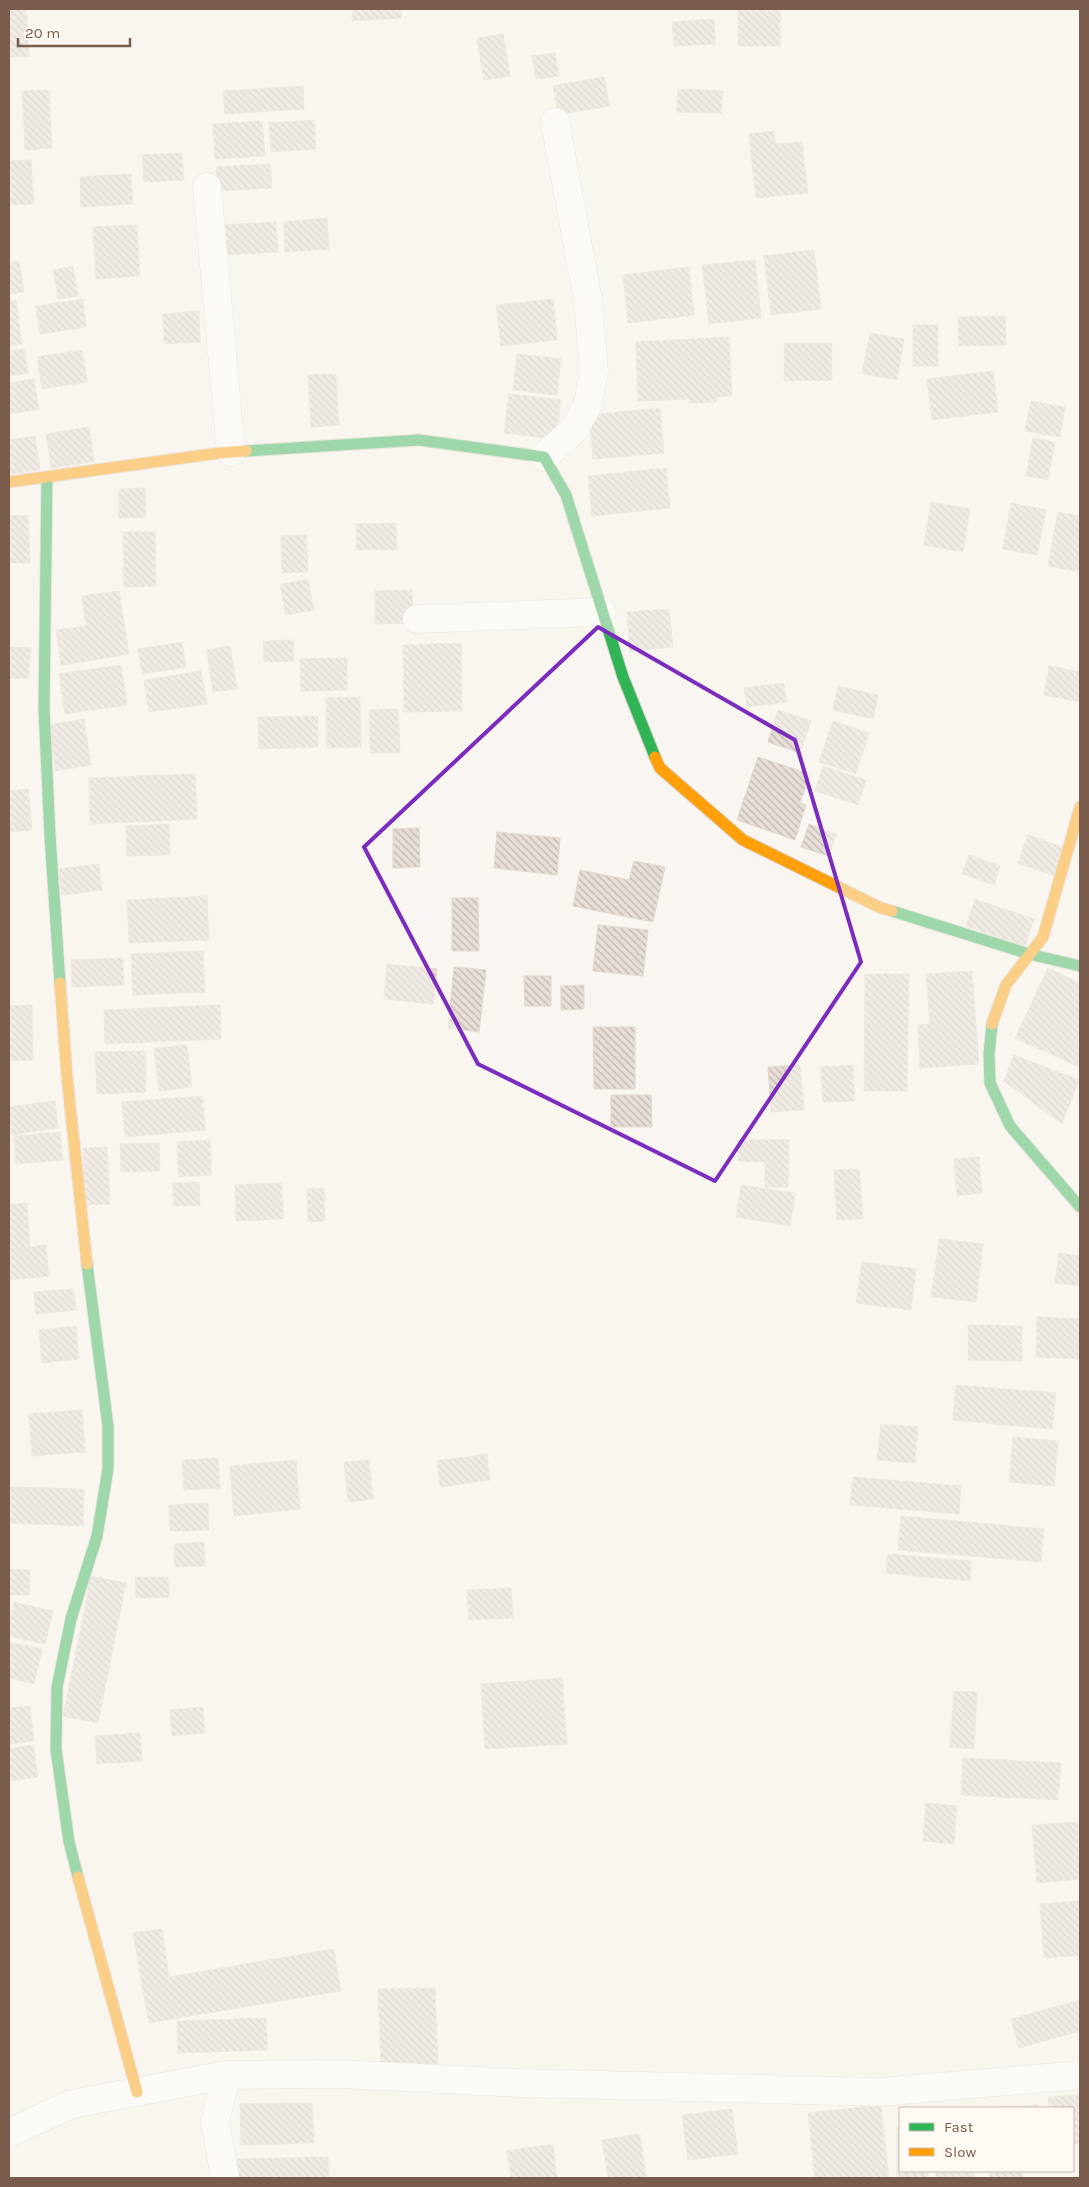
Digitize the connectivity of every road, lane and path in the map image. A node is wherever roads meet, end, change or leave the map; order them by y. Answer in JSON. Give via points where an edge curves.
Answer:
{"nodes":[{"id":1,"x":555,"y":122,"type":"dead end"},
{"id":2,"x":207,"y":188,"type":"dead end"},
{"id":3,"x":231,"y":452,"type":"junction"},
{"id":4,"x":544,"y":457,"type":"junction"},
{"id":5,"x":47,"y":477,"type":"junction"},
{"id":6,"x":9,"y":482,"type":"edge"},
{"id":7,"x":602,"y":612,"type":"junction"},
{"id":8,"x":417,"y":619,"type":"dead end"},
{"id":9,"x":1080,"y":807,"type":"edge"},
{"id":10,"x":1029,"y":954,"type":"junction"},
{"id":11,"x":1080,"y":966,"type":"edge"},
{"id":12,"x":1080,"y":1207,"type":"edge"},
{"id":13,"x":226,"y":2075,"type":"junction"},
{"id":14,"x":1080,"y":2075,"type":"edge"},
{"id":15,"x":137,"y":2092,"type":"junction"},
{"id":16,"x":9,"y":2133,"type":"edge"},
{"id":17,"x":225,"y":2178,"type":"edge"}],
"edges":[{"from":1,"to":4,"type":"street","via":[[588,301],[594,371],[588,404],[574,430]]},
{"from":2,"to":3,"type":"street"},
{"from":3,"to":4,"type":"street","via":[[419,440]]},
{"from":3,"to":5,"type":"street"},
{"from":4,"to":7,"type":"street","via":[[566,495]]},
{"from":5,"to":6,"type":"street"},
{"from":5,"to":15,"type":"street","via":[[44,709],[50,836],[67,1077],[108,1426],[108,1468],[97,1536],[70,1619],[56,1687],[56,1749],[69,1842]]},
{"from":7,"to":8,"type":"street"},
{"from":7,"to":10,"type":"street","via":[[623,677],[660,768],[743,840],[881,908]]},
{"from":9,"to":10,"type":"street","via":[[1043,938]]},
{"from":10,"to":11,"type":"street"},
{"from":10,"to":12,"type":"street","via":[[1006,985],[992,1020],[990,1083],[1010,1126]]},
{"from":13,"to":14,"type":"street","via":[[339,2074],[519,2083],[880,2092]]},
{"from":13,"to":15,"type":"street"},
{"from":13,"to":17,"type":"street","via":[[215,2122]]},
{"from":15,"to":16,"type":"street","via":[[72,2104]]}]}
